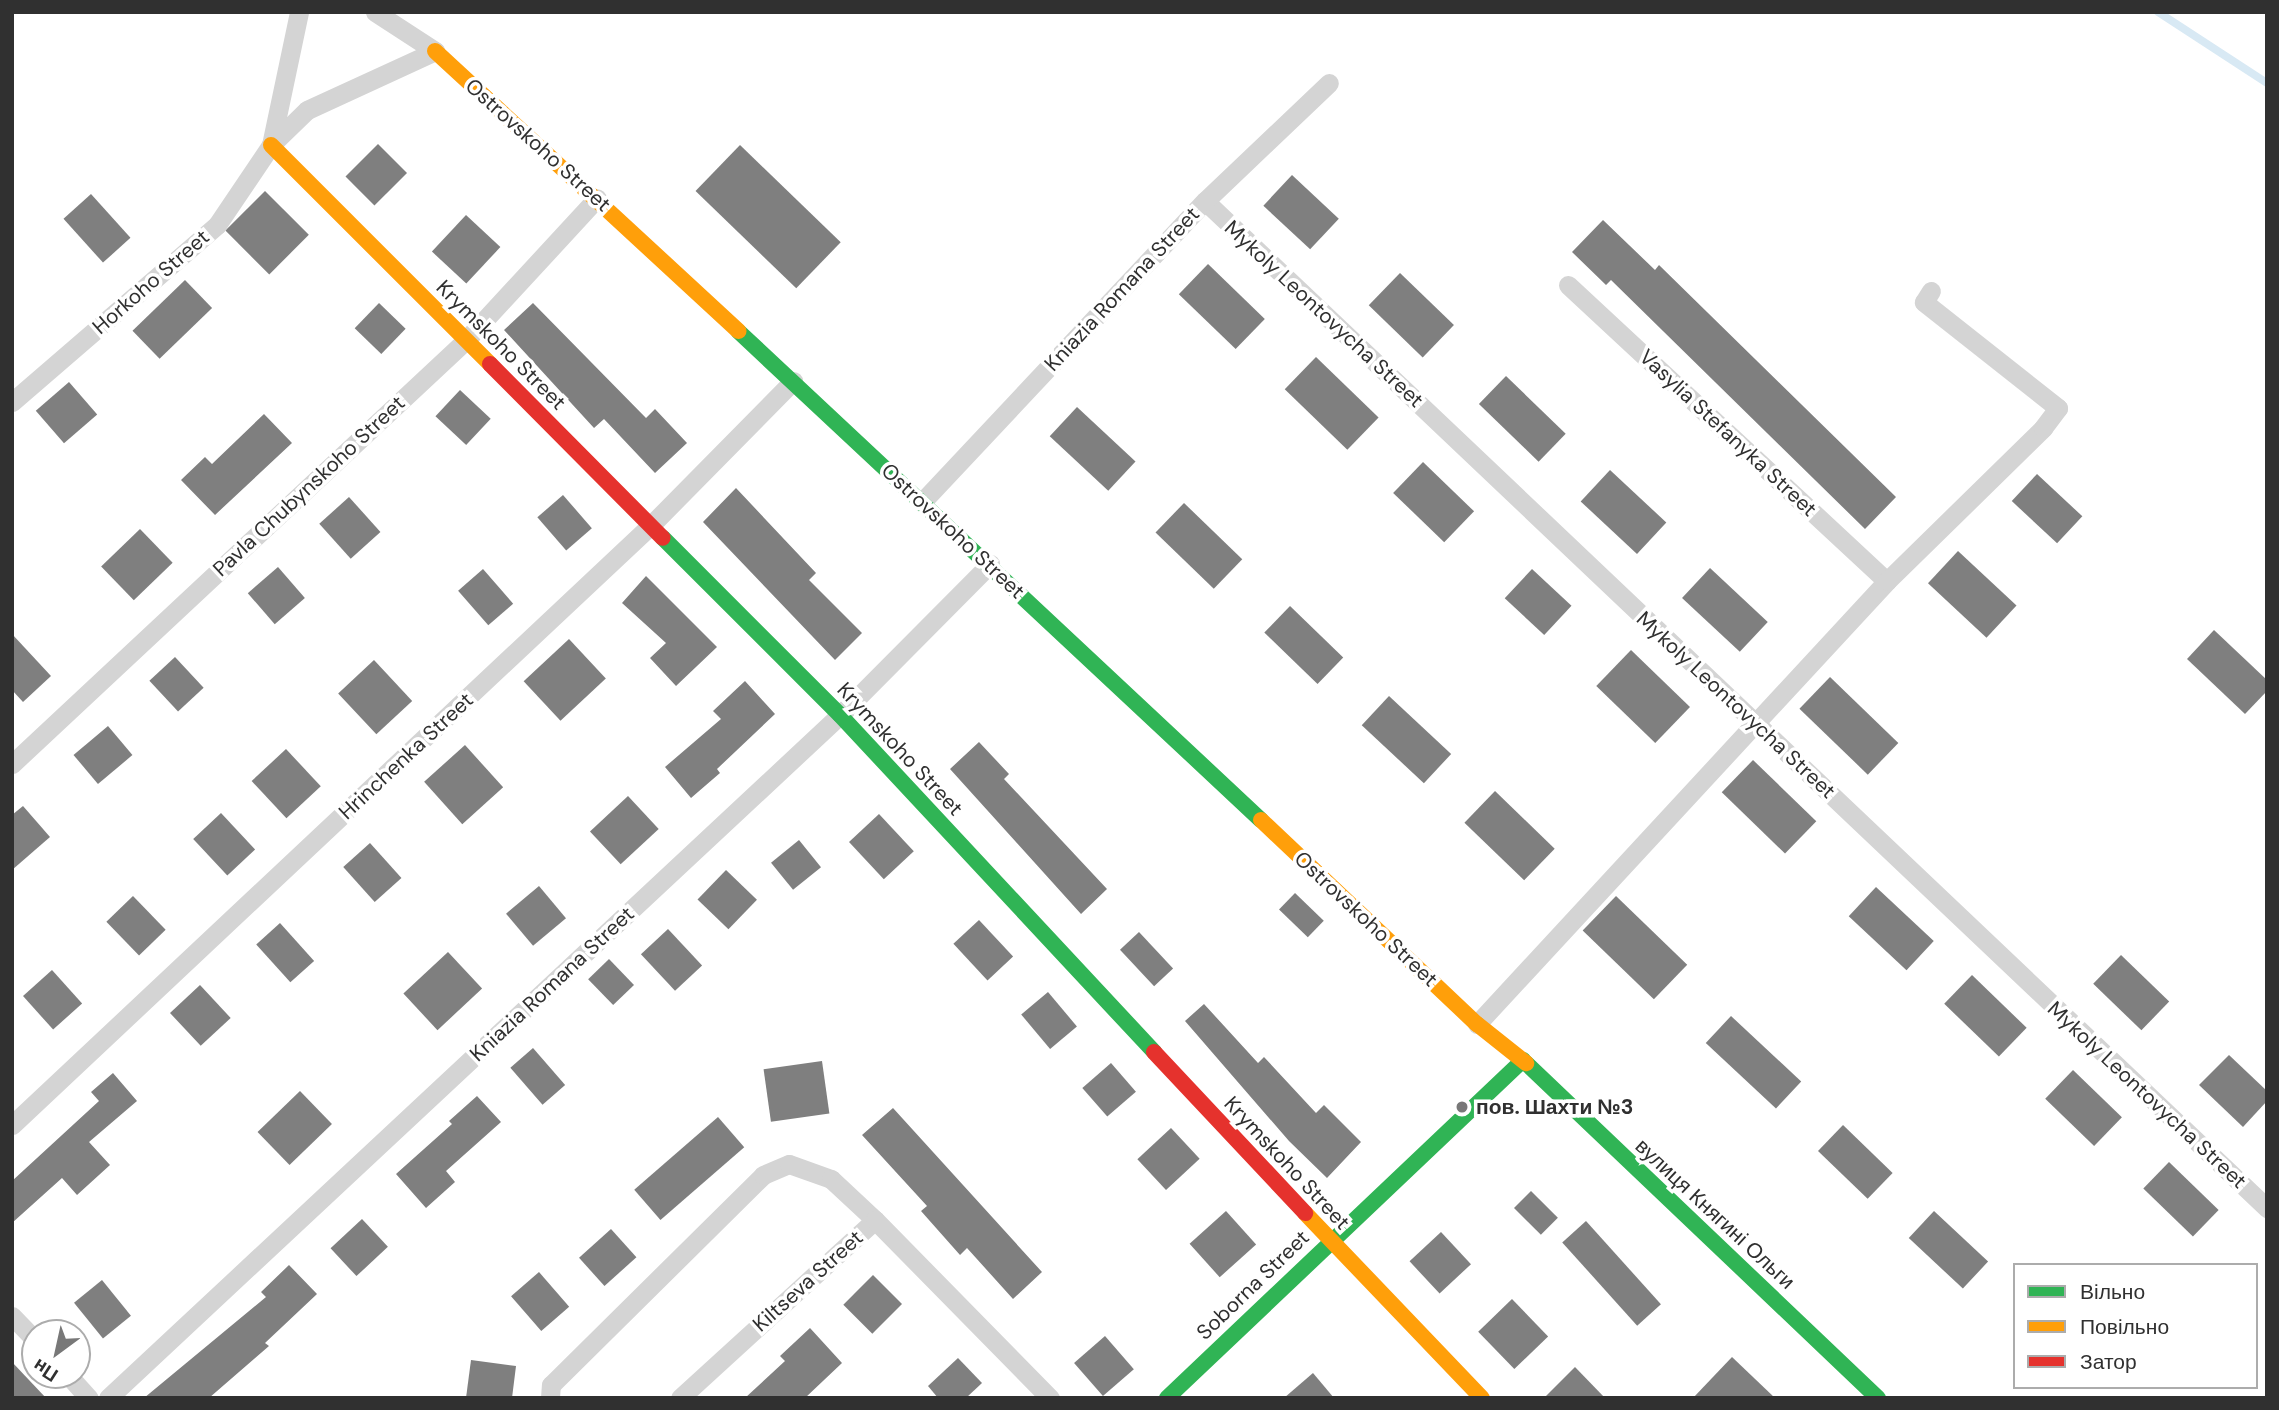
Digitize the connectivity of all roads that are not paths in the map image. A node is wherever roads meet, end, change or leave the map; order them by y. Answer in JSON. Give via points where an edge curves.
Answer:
{"nodes":[{"id":1,"x":299,"y":12,"type":"edge"},
{"id":2,"x":374,"y":12,"type":"edge"},
{"id":3,"x":435,"y":51,"type":"junction"},
{"id":4,"x":1329,"y":83,"type":"dead end"},
{"id":5,"x":271,"y":145,"type":"junction"},
{"id":6,"x":597,"y":198,"type":"junction"},
{"id":7,"x":1205,"y":201,"type":"junction"},
{"id":8,"x":1568,"y":285,"type":"dead end"},
{"id":9,"x":1931,"y":291,"type":"dead end"},
{"id":10,"x":466,"y":340,"type":"junction"},
{"id":11,"x":793,"y":381,"type":"junction"},
{"id":12,"x":12,"y":402,"type":"edge"},
{"id":13,"x":922,"y":502,"type":"junction"},
{"id":14,"x":652,"y":524,"type":"junction"},
{"id":15,"x":990,"y":564,"type":"junction"},
{"id":16,"x":1887,"y":581,"type":"junction"},
{"id":17,"x":840,"y":715,"type":"junction"},
{"id":18,"x":1756,"y":724,"type":"junction"},
{"id":19,"x":12,"y":764,"type":"edge"},
{"id":20,"x":1477,"y":1024,"type":"junction"},
{"id":21,"x":1523,"y":1060,"type":"junction"},
{"id":22,"x":12,"y":1125,"type":"edge"},
{"id":23,"x":2267,"y":1208,"type":"edge"},
{"id":24,"x":875,"y":1220,"type":"junction"},
{"id":25,"x":1330,"y":1240,"type":"junction"},
{"id":26,"x":108,"y":1398,"type":"edge"},
{"id":27,"x":550,"y":1398,"type":"edge"},
{"id":28,"x":680,"y":1398,"type":"edge"},
{"id":29,"x":1050,"y":1398,"type":"edge"},
{"id":30,"x":1167,"y":1398,"type":"edge"},
{"id":31,"x":1482,"y":1398,"type":"edge"},
{"id":32,"x":1878,"y":1398,"type":"edge"}],
"edges":[{"from":1,"to":5,"type":"street"},
{"from":2,"to":3,"type":"street","name":"Ostrovskoho Street"},
{"from":3,"to":5,"type":"street","via":[[307,110]]},
{"from":3,"to":6,"type":"street","name":"Ostrovskoho Street"},
{"from":4,"to":7,"type":"street","name":"Kniazia Romana Street"},
{"from":5,"to":10,"type":"street","name":"Krymskoho Street"},
{"from":5,"to":12,"type":"street","name":"Horkoho Street","via":[[218,225]]},
{"from":6,"to":10,"type":"street","name":"Pavla Chubynskoho Street"},
{"from":6,"to":11,"type":"street","name":"Ostrovskoho Street"},
{"from":7,"to":13,"type":"street","name":"Kniazia Romana Street"},
{"from":7,"to":18,"type":"street","name":"Mykoly Leontovycha Street"},
{"from":8,"to":16,"type":"street","name":"Vasylia Stefanyka Street"},
{"from":9,"to":16,"type":"street","via":[[1924,302],[2057,408],[2043,428]]},
{"from":10,"to":14,"type":"street","name":"Krymskoho Street"},
{"from":10,"to":19,"type":"street","name":"Pavla Chubynskoho Street"},
{"from":11,"to":13,"type":"street","name":"Ostrovskoho Street"},
{"from":11,"to":14,"type":"street","name":"Hrinchenka Street"},
{"from":13,"to":15,"type":"street","name":"Ostrovskoho Street"},
{"from":14,"to":17,"type":"street","name":"Krymskoho Street"},
{"from":14,"to":22,"type":"street","name":"Hrinchenka Street"},
{"from":15,"to":17,"type":"street","name":"Kniazia Romana Street"},
{"from":15,"to":20,"type":"street","name":"Ostrovskoho Street"},
{"from":16,"to":18,"type":"street"},
{"from":17,"to":25,"type":"street","name":"Krymskoho Street"},
{"from":17,"to":26,"type":"street","name":"Kniazia Romana Street"},
{"from":18,"to":20,"type":"street"},
{"from":18,"to":23,"type":"street","name":"Mykoly Leontovycha Street"},
{"from":20,"to":21,"type":"street","name":"Ostrovskoho Street"},
{"from":21,"to":25,"type":"street","name":"Soborna Street"},
{"from":21,"to":32,"type":"street","name":"вулиця Княгині Ольги"},
{"from":24,"to":27,"type":"street","via":[[831,1179],[789,1164],[763,1175],[551,1385]]},
{"from":24,"to":28,"type":"street","name":"Kiltseva Street"},
{"from":24,"to":29,"type":"street","name":"Kiltseva Street"},
{"from":25,"to":30,"type":"street","name":"Soborna Street"},
{"from":25,"to":31,"type":"street","name":"Krymskoho Street"}]}
